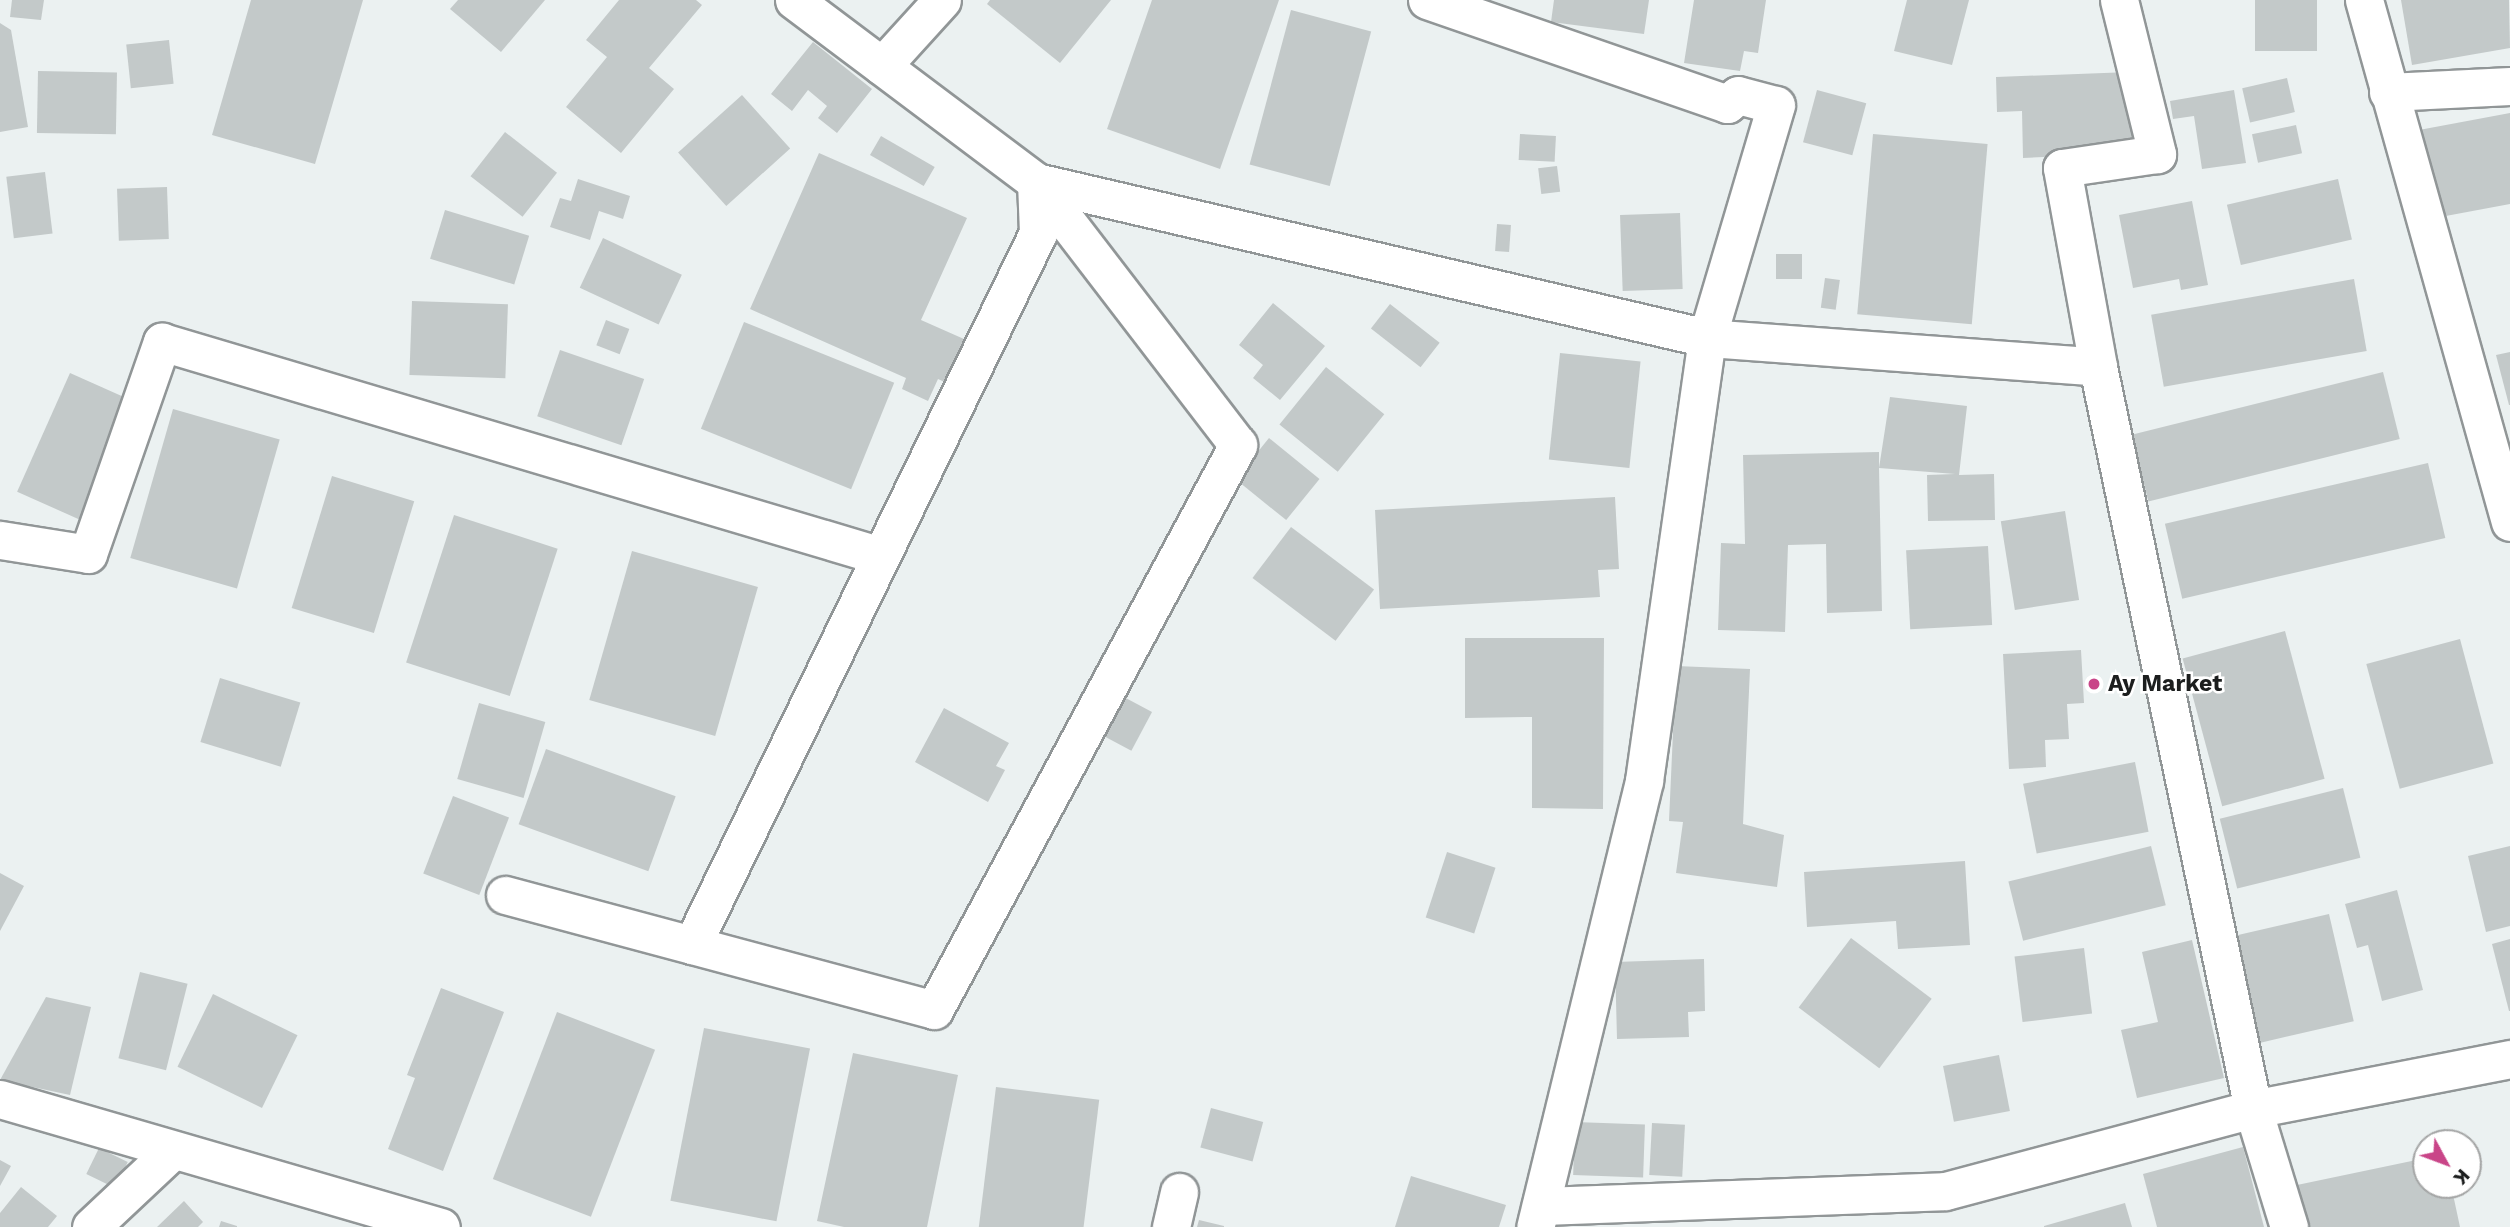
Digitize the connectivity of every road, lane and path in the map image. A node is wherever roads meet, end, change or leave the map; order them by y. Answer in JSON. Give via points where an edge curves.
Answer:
{"nodes":[{"id":1,"x":794,"y":0,"type":"edge"},
{"id":2,"x":942,"y":0,"type":"edge"},
{"id":3,"x":1427,"y":0,"type":"edge"},
{"id":4,"x":2119,"y":0,"type":"edge"},
{"id":5,"x":2364,"y":0,"type":"edge"},
{"id":6,"x":882,"y":66,"type":"junction"},
{"id":7,"x":2510,"y":86,"type":"edge"},
{"id":8,"x":2388,"y":92,"type":"junction"},
{"id":9,"x":1035,"y":182,"type":"junction"},
{"id":10,"x":1707,"y":338,"type":"junction"},
{"id":11,"x":2098,"y":366,"type":"junction"},
{"id":12,"x":2510,"y":522,"type":"edge"},
{"id":13,"x":0,"y":540,"type":"edge"},
{"id":14,"x":881,"y":556,"type":"junction"},
{"id":15,"x":505,"y":895,"type":"dead end"},
{"id":16,"x":692,"y":945,"type":"junction"},
{"id":17,"x":2510,"y":1059,"type":"edge"},
{"id":18,"x":0,"y":1099,"type":"edge"},
{"id":19,"x":2253,"y":1109,"type":"junction"},
{"id":20,"x":172,"y":1151,"type":"junction"},
{"id":21,"x":1179,"y":1192,"type":"dead end"},
{"id":22,"x":1538,"y":1217,"type":"edge"},
{"id":23,"x":91,"y":1227,"type":"edge"},
{"id":24,"x":441,"y":1227,"type":"edge"},
{"id":25,"x":1171,"y":1227,"type":"edge"},
{"id":26,"x":2289,"y":1227,"type":"edge"}],
"edges":[{"from":1,"to":6,"type":"street"},
{"from":2,"to":6,"type":"street"},
{"from":3,"to":10,"type":"street","via":[[1727,104],[1738,95],[1776,105]]},
{"from":4,"to":11,"type":"street","via":[[2157,154],[2062,168]]},
{"from":5,"to":8,"type":"street"},
{"from":6,"to":9,"type":"street"},
{"from":7,"to":8,"type":"street"},
{"from":8,"to":12,"type":"street"},
{"from":9,"to":10,"type":"street"},
{"from":9,"to":14,"type":"street","via":[[1038,233]]},
{"from":9,"to":16,"type":"street","via":[[1238,445],[934,1010]]},
{"from":10,"to":11,"type":"street"},
{"from":10,"to":22,"type":"street","via":[[1644,781]]},
{"from":11,"to":19,"type":"street"},
{"from":13,"to":14,"type":"street","via":[[88,554],[162,342]]},
{"from":14,"to":16,"type":"street"},
{"from":15,"to":16,"type":"street"},
{"from":17,"to":19,"type":"street"},
{"from":18,"to":20,"type":"street"},
{"from":19,"to":22,"type":"street","via":[[1945,1191]]},
{"from":19,"to":26,"type":"street"},
{"from":20,"to":23,"type":"street"},
{"from":20,"to":24,"type":"street"},
{"from":21,"to":25,"type":"street"}]}
